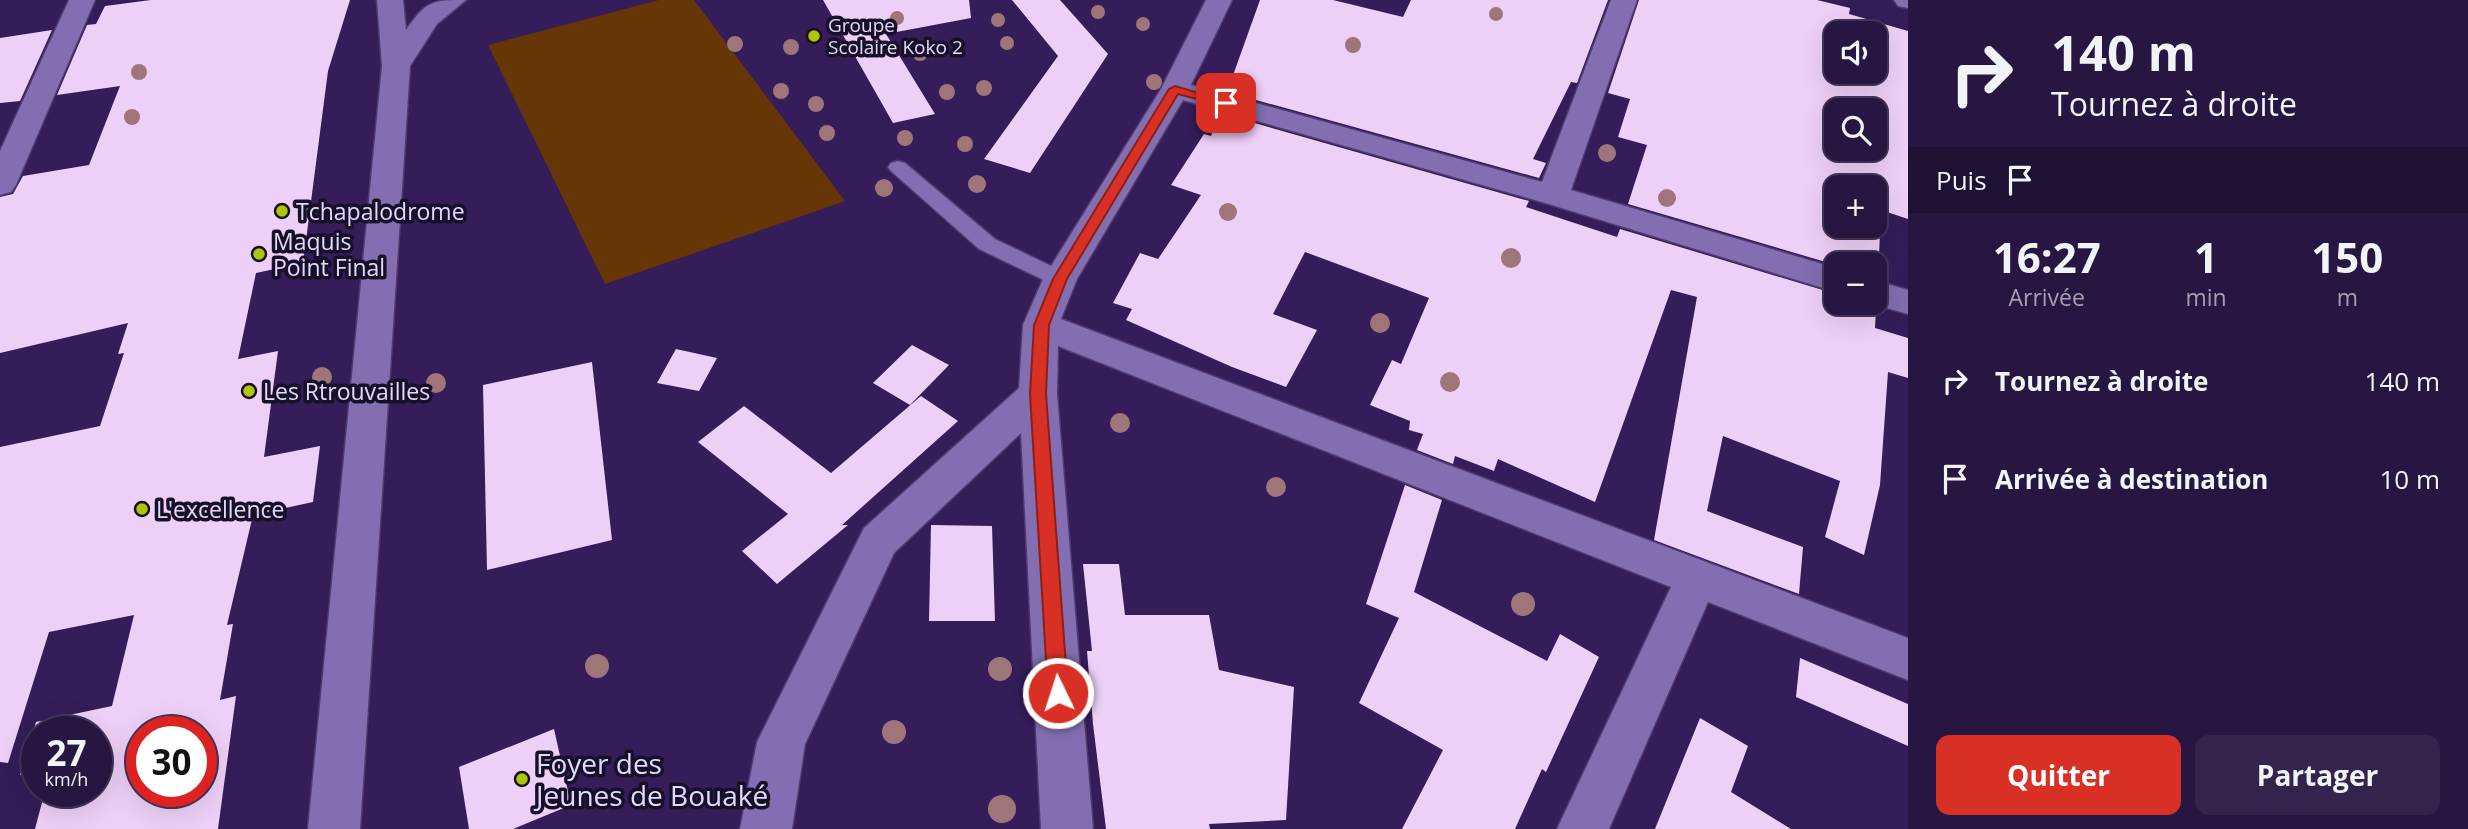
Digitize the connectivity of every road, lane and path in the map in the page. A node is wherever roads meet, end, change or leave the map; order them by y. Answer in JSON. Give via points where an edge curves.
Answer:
{"nodes":[{"id":1,"x":82,"y":0,"type":"edge"},
{"id":2,"x":390,"y":0,"type":"edge"},
{"id":3,"x":453,"y":0,"type":"edge"},
{"id":4,"x":1220,"y":0,"type":"edge"},
{"id":5,"x":1624,"y":0,"type":"edge"},
{"id":6,"x":396,"y":66,"type":"junction"},
{"id":7,"x":1175,"y":89,"type":"junction"},
{"id":8,"x":898,"y":167,"type":"dead end"},
{"id":9,"x":0,"y":185,"type":"edge"},
{"id":10,"x":1553,"y":195,"type":"junction"},
{"id":11,"x":1824,"y":276,"type":"edge"},
{"id":12,"x":1060,"y":279,"type":"junction"},
{"id":13,"x":1887,"y":296,"type":"edge"},
{"id":14,"x":1908,"y":302,"type":"edge"},
{"id":15,"x":1041,"y":325,"type":"junction"},
{"id":16,"x":1038,"y":394,"type":"junction"},
{"id":17,"x":1698,"y":576,"type":"junction"},
{"id":18,"x":1908,"y":659,"type":"edge"},
{"id":19,"x":334,"y":829,"type":"edge"},
{"id":20,"x":766,"y":829,"type":"edge"},
{"id":21,"x":1067,"y":829,"type":"edge"},
{"id":22,"x":1583,"y":829,"type":"edge"}],
"edges":[{"from":1,"to":9,"type":"street"},
{"from":2,"to":6,"type":"street"},
{"from":3,"to":6,"type":"street","via":[[427,19]]},
{"from":4,"to":7,"type":"street"},
{"from":5,"to":10,"type":"street"},
{"from":6,"to":19,"type":"street"},
{"from":7,"to":10,"type":"street"},
{"from":7,"to":12,"type":"street"},
{"from":8,"to":12,"type":"lane","via":[[987,244]]},
{"from":10,"to":11,"type":"street"},
{"from":12,"to":15,"type":"street"},
{"from":13,"to":14,"type":"street"},
{"from":15,"to":16,"type":"street"},
{"from":15,"to":17,"type":"street"},
{"from":16,"to":20,"type":"street","via":[[879,541],[781,742]]},
{"from":16,"to":21,"type":"street"},
{"from":17,"to":18,"type":"street"},
{"from":17,"to":22,"type":"street"}]}
